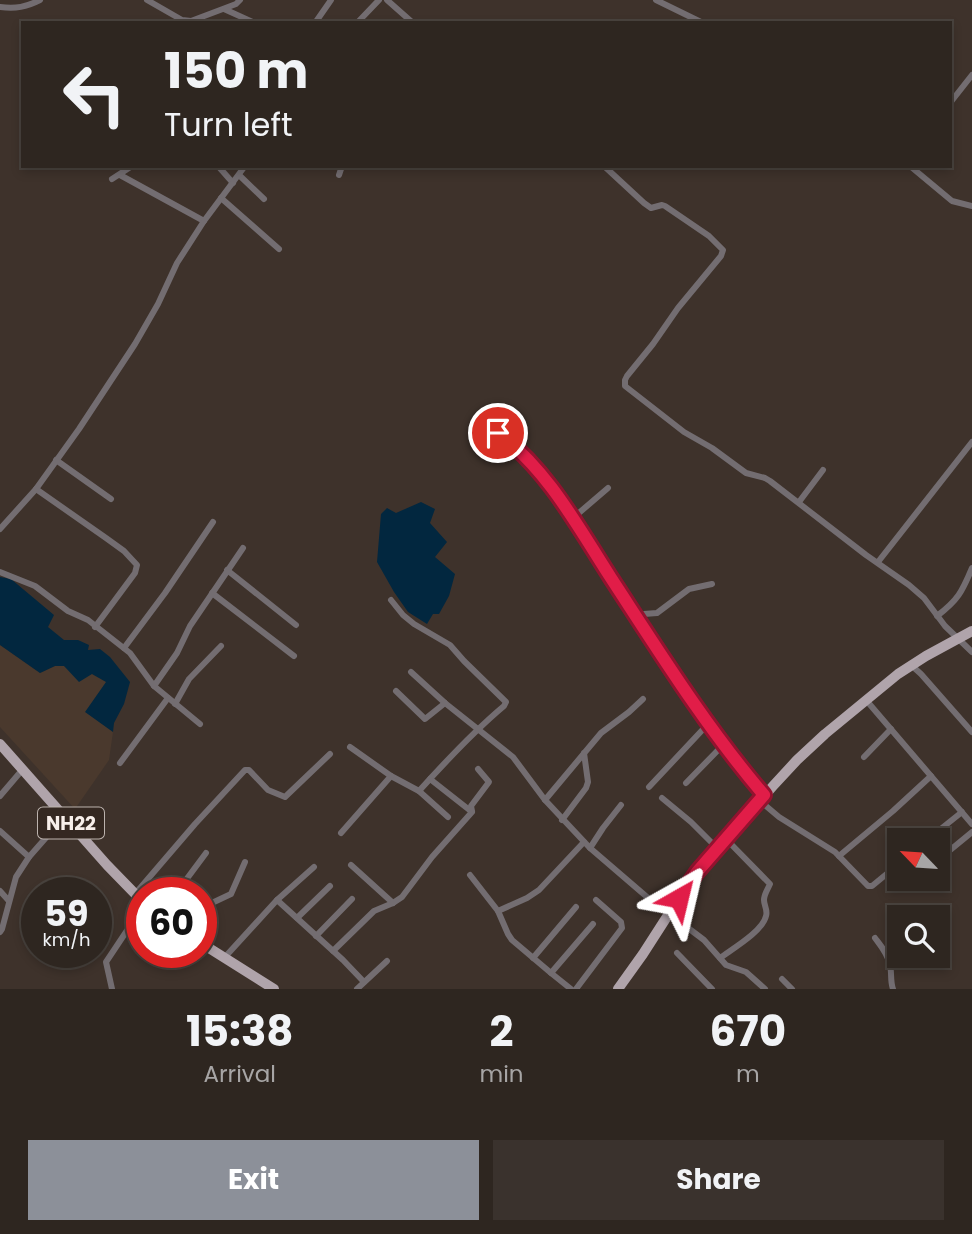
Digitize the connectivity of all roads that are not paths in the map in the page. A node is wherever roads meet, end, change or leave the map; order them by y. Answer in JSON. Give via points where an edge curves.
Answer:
{"nodes":[{"id":1,"x":40,"y":0,"type":"edge"},
{"id":2,"x":146,"y":0,"type":"edge"},
{"id":3,"x":240,"y":0,"type":"edge"},
{"id":4,"x":331,"y":0,"type":"edge"},
{"id":5,"x":379,"y":0,"type":"edge"},
{"id":6,"x":387,"y":0,"type":"edge"},
{"id":7,"x":656,"y":0,"type":"edge"},
{"id":8,"x":0,"y":7,"type":"edge"},
{"id":9,"x":224,"y":9,"type":"junction"},
{"id":10,"x":184,"y":21,"type":"edge"},
{"id":11,"x":190,"y":21,"type":"edge"},
{"id":12,"x":251,"y":21,"type":"edge"},
{"id":13,"x":316,"y":21,"type":"edge"},
{"id":14,"x":359,"y":21,"type":"edge"},
{"id":15,"x":411,"y":21,"type":"edge"},
{"id":16,"x":699,"y":21,"type":"edge"},
{"id":17,"x":972,"y":75,"type":"edge"},
{"id":18,"x":952,"y":100,"type":"edge"},
{"id":19,"x":118,"y":168,"type":"edge"},
{"id":20,"x":129,"y":168,"type":"edge"},
{"id":21,"x":220,"y":168,"type":"edge"},
{"id":22,"x":244,"y":168,"type":"edge"},
{"id":23,"x":341,"y":168,"type":"edge"},
{"id":24,"x":606,"y":168,"type":"edge"},
{"id":25,"x":912,"y":168,"type":"edge"},
{"id":26,"x":122,"y":173,"type":"junction"},
{"id":27,"x":239,"y":175,"type":"junction"},
{"id":28,"x":339,"y":175,"type":"dead end"},
{"id":29,"x":112,"y":179,"type":"dead end"},
{"id":30,"x":233,"y":183,"type":"junction"},
{"id":31,"x":221,"y":198,"type":"junction"},
{"id":32,"x":264,"y":199,"type":"dead end"},
{"id":33,"x":972,"y":206,"type":"edge"},
{"id":34,"x":204,"y":221,"type":"junction"},
{"id":35,"x":279,"y":249,"type":"dead end"},
{"id":36,"x":482,"y":420,"type":"dead end"},
{"id":37,"x":972,"y":442,"type":"edge"},
{"id":38,"x":57,"y":460,"type":"junction"},
{"id":39,"x":823,"y":470,"type":"dead end"},
{"id":40,"x":608,"y":488,"type":"dead end"},
{"id":41,"x":36,"y":489,"type":"junction"},
{"id":42,"x":111,"y":499,"type":"dead end"},
{"id":43,"x":799,"y":502,"type":"junction"},
{"id":44,"x":573,"y":518,"type":"junction"},
{"id":45,"x":213,"y":522,"type":"dead end"},
{"id":46,"x":0,"y":529,"type":"edge"},
{"id":47,"x":243,"y":548,"type":"dead end"},
{"id":48,"x":878,"y":562,"type":"junction"},
{"id":49,"x":972,"y":568,"type":"edge"},
{"id":50,"x":227,"y":570,"type":"junction"},
{"id":51,"x":0,"y":572,"type":"edge"},
{"id":52,"x":712,"y":583,"type":"dead end"},
{"id":53,"x":212,"y":593,"type":"junction"},
{"id":54,"x":391,"y":600,"type":"dead end"},
{"id":55,"x":937,"y":616,"type":"junction"},
{"id":56,"x":637,"y":618,"type":"junction"},
{"id":57,"x":296,"y":625,"type":"dead end"},
{"id":58,"x":95,"y":627,"type":"junction"},
{"id":59,"x":972,"y":631,"type":"edge"},
{"id":60,"x":958,"y":639,"type":"junction"},
{"id":61,"x":221,"y":646,"type":"dead end"},
{"id":62,"x":124,"y":648,"type":"junction"},
{"id":63,"x":972,"y":652,"type":"edge"},
{"id":64,"x":294,"y":656,"type":"dead end"},
{"id":65,"x":911,"y":665,"type":"junction"},
{"id":66,"x":411,"y":672,"type":"dead end"},
{"id":67,"x":154,"y":686,"type":"junction"},
{"id":68,"x":396,"y":691,"type":"dead end"},
{"id":69,"x":168,"y":698,"type":"junction"},
{"id":70,"x":643,"y":699,"type":"dead end"},
{"id":71,"x":866,"y":700,"type":"junction"},
{"id":72,"x":445,"y":703,"type":"junction"},
{"id":73,"x":175,"y":704,"type":"junction"},
{"id":74,"x":200,"y":724,"type":"dead end"},
{"id":75,"x":708,"y":725,"type":"junction"},
{"id":76,"x":478,"y":728,"type":"junction"},
{"id":77,"x":891,"y":729,"type":"junction"},
{"id":78,"x":972,"y":732,"type":"edge"},
{"id":79,"x":0,"y":744,"type":"edge"},
{"id":80,"x":723,"y":745,"type":"junction"},
{"id":81,"x":350,"y":747,"type":"dead end"},
{"id":82,"x":584,"y":753,"type":"junction"},
{"id":83,"x":330,"y":754,"type":"dead end"},
{"id":84,"x":864,"y":757,"type":"dead end"},
{"id":85,"x":120,"y":763,"type":"dead end"},
{"id":86,"x":23,"y":769,"type":"junction"},
{"id":87,"x":478,"y":769,"type":"dead end"},
{"id":88,"x":391,"y":776,"type":"junction"},
{"id":89,"x":931,"y":776,"type":"junction"},
{"id":90,"x":430,"y":779,"type":"junction"},
{"id":91,"x":686,"y":783,"type":"dead end"},
{"id":92,"x":649,"y":788,"type":"dead end"},
{"id":93,"x":419,"y":791,"type":"junction"},
{"id":94,"x":0,"y":796,"type":"edge"},
{"id":95,"x":662,"y":798,"type":"dead end"},
{"id":96,"x":762,"y":798,"type":"junction"},
{"id":97,"x":545,"y":800,"type":"junction"},
{"id":98,"x":621,"y":805,"type":"dead end"},
{"id":99,"x":472,"y":811,"type":"junction"},
{"id":100,"x":962,"y":812,"type":"junction"},
{"id":101,"x":65,"y":816,"type":"junction"},
{"id":102,"x":447,"y":817,"type":"dead end"},
{"id":103,"x":562,"y":820,"type":"junction"},
{"id":104,"x":972,"y":824,"type":"edge"},
{"id":105,"x":942,"y":828,"type":"edge"},
{"id":106,"x":0,"y":831,"type":"edge"},
{"id":107,"x":972,"y":832,"type":"edge"},
{"id":108,"x":341,"y":833,"type":"dead end"},
{"id":109,"x":726,"y":839,"type":"junction"},
{"id":110,"x":584,"y":842,"type":"junction"},
{"id":111,"x":590,"y":848,"type":"junction"},
{"id":112,"x":718,"y":849,"type":"junction"},
{"id":113,"x":950,"y":850,"type":"edge"},
{"id":114,"x":206,"y":853,"type":"dead end"},
{"id":115,"x":839,"y":856,"type":"junction"},
{"id":116,"x":29,"y":857,"type":"junction"},
{"id":117,"x":245,"y":862,"type":"dead end"},
{"id":118,"x":351,"y":865,"type":"dead end"},
{"id":119,"x":314,"y":867,"type":"dead end"},
{"id":120,"x":887,"y":874,"type":"edge"},
{"id":121,"x":470,"y":875,"type":"dead end"},
{"id":122,"x":154,"y":877,"type":"edge"},
{"id":123,"x":188,"y":877,"type":"edge"},
{"id":124,"x":126,"y":885,"type":"edge"},
{"id":125,"x":330,"y":886,"type":"dead end"},
{"id":126,"x":0,"y":891,"type":"edge"},
{"id":127,"x":352,"y":899,"type":"dead end"},
{"id":128,"x":277,"y":900,"type":"junction"},
{"id":129,"x":596,"y":900,"type":"dead end"},
{"id":130,"x":9,"y":901,"type":"junction"},
{"id":131,"x":217,"y":901,"type":"edge"},
{"id":132,"x":393,"y":904,"type":"junction"},
{"id":133,"x":576,"y":907,"type":"dead end"},
{"id":134,"x":498,"y":911,"type":"junction"},
{"id":135,"x":669,"y":913,"type":"junction"},
{"id":136,"x":297,"y":918,"type":"junction"},
{"id":137,"x":593,"y":924,"type":"dead end"},
{"id":138,"x":1,"y":929,"type":"edge"},
{"id":139,"x":126,"y":932,"type":"edge"},
{"id":140,"x":316,"y":936,"type":"junction"},
{"id":141,"x":875,"y":937,"type":"dead end"},
{"id":142,"x":333,"y":951,"type":"junction"},
{"id":143,"x":217,"y":952,"type":"edge"},
{"id":144,"x":677,"y":953,"type":"dead end"},
{"id":145,"x":225,"y":957,"type":"junction"},
{"id":146,"x":533,"y":958,"type":"junction"},
{"id":147,"x":720,"y":958,"type":"junction"},
{"id":148,"x":387,"y":961,"type":"dead end"},
{"id":149,"x":551,"y":973,"type":"junction"},
{"id":150,"x":782,"y":979,"type":"dead end"},
{"id":151,"x":364,"y":982,"type":"junction"},
{"id":152,"x":112,"y":989,"type":"edge"},
{"id":153,"x":274,"y":989,"type":"edge"},
{"id":154,"x":358,"y":989,"type":"edge"},
{"id":155,"x":573,"y":989,"type":"edge"},
{"id":156,"x":618,"y":989,"type":"edge"},
{"id":157,"x":712,"y":989,"type":"edge"},
{"id":158,"x":765,"y":989,"type":"edge"},
{"id":159,"x":792,"y":989,"type":"edge"},
{"id":160,"x":893,"y":989,"type":"edge"}],
"edges":[{"from":1,"to":8,"type":"street","via":[[23,8]]},
{"from":2,"to":10,"type":"street"},
{"from":3,"to":9,"type":"street"},
{"from":4,"to":13,"type":"street"},
{"from":5,"to":14,"type":"street"},
{"from":6,"to":15,"type":"street"},
{"from":7,"to":16,"type":"street"},
{"from":9,"to":11,"type":"street"},
{"from":9,"to":12,"type":"street"},
{"from":17,"to":18,"type":"street"},
{"from":19,"to":26,"type":"street"},
{"from":20,"to":26,"type":"street"},
{"from":21,"to":30,"type":"street"},
{"from":22,"to":27,"type":"street"},
{"from":23,"to":28,"type":"street"},
{"from":24,"to":43,"type":"street","via":[[651,208],[665,206],[723,250],[627,376],[625,386],[684,432]]},
{"from":25,"to":33,"type":"street","via":[[952,201]]},
{"from":26,"to":29,"type":"street"},
{"from":26,"to":34,"type":"street"},
{"from":27,"to":30,"type":"street"},
{"from":27,"to":32,"type":"street"},
{"from":30,"to":31,"type":"street"},
{"from":31,"to":34,"type":"street"},
{"from":31,"to":35,"type":"street"},
{"from":34,"to":38,"type":"street","via":[[135,344]]},
{"from":36,"to":44,"type":"street","via":[[540,472]]},
{"from":37,"to":48,"type":"street"},
{"from":38,"to":41,"type":"street"},
{"from":38,"to":42,"type":"street"},
{"from":39,"to":43,"type":"street"},
{"from":40,"to":44,"type":"street"},
{"from":41,"to":46,"type":"street"},
{"from":41,"to":58,"type":"street","via":[[137,565]]},
{"from":43,"to":48,"type":"street"},
{"from":44,"to":56,"type":"street"},
{"from":45,"to":62,"type":"street"},
{"from":47,"to":50,"type":"street"},
{"from":48,"to":55,"type":"street","via":[[924,598]]},
{"from":49,"to":55,"type":"street","via":[[961,594]]},
{"from":50,"to":53,"type":"street"},
{"from":50,"to":57,"type":"street"},
{"from":51,"to":58,"type":"street","via":[[27,581]]},
{"from":52,"to":56,"type":"street","via":[[689,589],[657,613]]},
{"from":53,"to":64,"type":"street"},
{"from":53,"to":67,"type":"street"},
{"from":54,"to":76,"type":"street","via":[[414,624],[450,645],[505,700]]},
{"from":55,"to":60,"type":"street"},
{"from":56,"to":75,"type":"street"},
{"from":58,"to":62,"type":"street"},
{"from":59,"to":60,"type":"main road"},
{"from":60,"to":63,"type":"street"},
{"from":60,"to":65,"type":"main road"},
{"from":61,"to":73,"type":"street","via":[[196,670]]},
{"from":62,"to":67,"type":"street"},
{"from":65,"to":71,"type":"main road"},
{"from":65,"to":78,"type":"street"},
{"from":66,"to":72,"type":"street"},
{"from":67,"to":69,"type":"street"},
{"from":68,"to":72,"type":"street","via":[[425,719]]},
{"from":69,"to":73,"type":"street"},
{"from":69,"to":85,"type":"street"},
{"from":70,"to":82,"type":"street"},
{"from":71,"to":77,"type":"street"},
{"from":71,"to":96,"type":"main road","via":[[809,748]]},
{"from":72,"to":76,"type":"street"},
{"from":73,"to":74,"type":"street"},
{"from":75,"to":80,"type":"street"},
{"from":75,"to":92,"type":"street"},
{"from":76,"to":90,"type":"street"},
{"from":76,"to":97,"type":"street","via":[[513,757]]},
{"from":77,"to":84,"type":"street"},
{"from":77,"to":89,"type":"street"},
{"from":79,"to":86,"type":"main road","number":"NH22"},
{"from":80,"to":91,"type":"street"},
{"from":80,"to":96,"type":"street"},
{"from":81,"to":88,"type":"street"},
{"from":82,"to":97,"type":"street"},
{"from":82,"to":103,"type":"street","via":[[586,788]]},
{"from":83,"to":122,"type":"street","via":[[285,797],[271,792],[245,770]]},
{"from":86,"to":94,"type":"street"},
{"from":86,"to":101,"type":"main road","number":"NH22"},
{"from":87,"to":99,"type":"street","via":[[489,782]]},
{"from":88,"to":93,"type":"street"},
{"from":88,"to":108,"type":"street"},
{"from":89,"to":100,"type":"street"},
{"from":89,"to":115,"type":"street"},
{"from":90,"to":93,"type":"street"},
{"from":90,"to":99,"type":"street"},
{"from":93,"to":102,"type":"street"},
{"from":95,"to":112,"type":"street"},
{"from":96,"to":109,"type":"main road"},
{"from":96,"to":115,"type":"street","via":[[779,817]]},
{"from":97,"to":103,"type":"street"},
{"from":98,"to":111,"type":"street"},
{"from":99,"to":132,"type":"street"},
{"from":100,"to":104,"type":"street"},
{"from":100,"to":105,"type":"street"},
{"from":101,"to":116,"type":"street"},
{"from":101,"to":124,"type":"main road","number":"NH22"},
{"from":103,"to":110,"type":"street"},
{"from":106,"to":116,"type":"street"},
{"from":107,"to":113,"type":"street"},
{"from":109,"to":112,"type":"main road"},
{"from":109,"to":147,"type":"street","via":[[770,884],[764,898],[764,921]]},
{"from":110,"to":111,"type":"street"},
{"from":110,"to":134,"type":"street","via":[[539,890]]},
{"from":111,"to":135,"type":"street"},
{"from":112,"to":135,"type":"main road"},
{"from":114,"to":123,"type":"street"},
{"from":115,"to":120,"type":"street","via":[[870,886]]},
{"from":116,"to":130,"type":"street","via":[[16,877]]},
{"from":117,"to":131,"type":"street","via":[[232,894]]},
{"from":118,"to":132,"type":"street"},
{"from":119,"to":128,"type":"street"},
{"from":121,"to":134,"type":"street"},
{"from":125,"to":136,"type":"street"},
{"from":126,"to":130,"type":"street"},
{"from":127,"to":140,"type":"street"},
{"from":128,"to":136,"type":"street"},
{"from":128,"to":145,"type":"street"},
{"from":129,"to":155,"type":"street","via":[[622,928]]},
{"from":130,"to":138,"type":"street"},
{"from":132,"to":142,"type":"street","via":[[374,911]]},
{"from":133,"to":146,"type":"street"},
{"from":134,"to":146,"type":"street","via":[[508,934]]},
{"from":135,"to":147,"type":"street"},
{"from":135,"to":156,"type":"main road"},
{"from":136,"to":140,"type":"street"},
{"from":137,"to":149,"type":"street"},
{"from":139,"to":152,"type":"street","via":[[106,962]]},
{"from":140,"to":142,"type":"street"},
{"from":141,"to":160,"type":"street","via":[[889,959]]},
{"from":142,"to":151,"type":"street"},
{"from":143,"to":145,"type":"main road"},
{"from":144,"to":157,"type":"street"},
{"from":145,"to":153,"type":"main road"},
{"from":146,"to":149,"type":"street"},
{"from":147,"to":158,"type":"street"},
{"from":148,"to":151,"type":"street"},
{"from":149,"to":155,"type":"street"},
{"from":150,"to":159,"type":"street"},
{"from":151,"to":154,"type":"street"}]}
